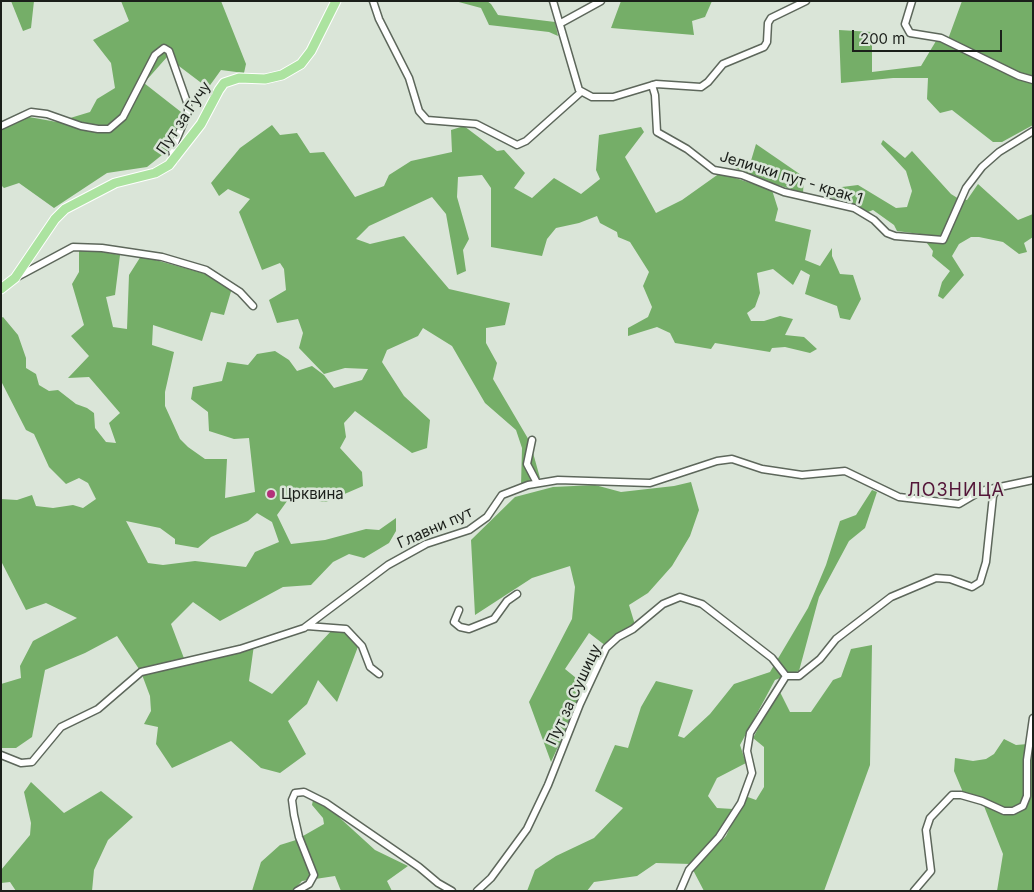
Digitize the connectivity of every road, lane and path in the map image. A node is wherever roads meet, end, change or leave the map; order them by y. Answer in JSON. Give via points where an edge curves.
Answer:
{"nodes":[{"id":1,"x":336,"y":1,"type":"edge"},
{"id":2,"x":373,"y":1,"type":"edge"},
{"id":3,"x":553,"y":1,"type":"edge"},
{"id":4,"x":601,"y":1,"type":"edge"},
{"id":5,"x":806,"y":1,"type":"edge"},
{"id":6,"x":912,"y":1,"type":"edge"},
{"id":7,"x":561,"y":23,"type":"junction"},
{"id":8,"x":1033,"y":80,"type":"edge"},
{"id":9,"x":652,"y":85,"type":"junction"},
{"id":10,"x":581,"y":92,"type":"junction"},
{"id":11,"x":1,"y":126,"type":"edge"},
{"id":12,"x":1033,"y":131,"type":"edge"},
{"id":13,"x":174,"y":160,"type":"junction"},
{"id":14,"x":16,"y":278,"type":"junction"},
{"id":15,"x":1,"y":289,"type":"edge"},
{"id":16,"x":252,"y":306,"type":"dead end"},
{"id":17,"x":532,"y":440,"type":"dead end"},
{"id":18,"x":1033,"y":480,"type":"edge"},
{"id":19,"x":537,"y":483,"type":"junction"},
{"id":20,"x":997,"y":488,"type":"junction"},
{"id":21,"x":517,"y":594,"type":"dead end"},
{"id":22,"x":459,"y":610,"type":"dead end"},
{"id":23,"x":307,"y":626,"type":"junction"},
{"id":24,"x":378,"y":674,"type":"dead end"},
{"id":25,"x":786,"y":676,"type":"junction"},
{"id":26,"x":1033,"y":718,"type":"edge"},
{"id":27,"x":1,"y":754,"type":"edge"},
{"id":28,"x":297,"y":891,"type":"edge"},
{"id":29,"x":452,"y":891,"type":"edge"},
{"id":30,"x":477,"y":891,"type":"edge"},
{"id":31,"x":680,"y":891,"type":"edge"},
{"id":32,"x":914,"y":891,"type":"edge"}],
"edges":[{"from":1,"to":13,"type":"main road","name":"Пут за Гучу","via":[[301,64],[282,76],[240,78],[224,84],[201,124]]},
{"from":2,"to":10,"type":"street","via":[[409,78],[419,111],[427,120],[476,124],[517,145],[526,141]]},
{"from":3,"to":7,"type":"street"},
{"from":4,"to":7,"type":"street"},
{"from":5,"to":9,"type":"street","via":[[771,18],[764,47],[724,64],[701,87]]},
{"from":6,"to":8,"type":"street","via":[[906,24],[910,33],[941,38]]},
{"from":7,"to":10,"type":"street","via":[[564,46]]},
{"from":9,"to":10,"type":"street","via":[[613,97],[592,97]]},
{"from":9,"to":12,"type":"street","name":"Јелички пут - крак 1","via":[[656,95],[657,132],[688,149],[714,170],[742,175],[784,192],[854,208],[895,236],[943,240],[966,188],[982,167]]},
{"from":11,"to":13,"type":"street","via":[[31,112],[98,130],[110,128],[123,117],[155,55],[164,48],[169,52],[188,105],[172,150]]},
{"from":13,"to":14,"type":"main road","name":"Пут за Гучу","via":[[163,169],[115,183],[65,209]]},
{"from":14,"to":15,"type":"main road","name":"Пут за Гучу"},
{"from":14,"to":16,"type":"street","via":[[73,248],[102,248],[162,257],[206,270],[240,292]]},
{"from":17,"to":19,"type":"street","via":[[527,464]]},
{"from":18,"to":20,"type":"street","name":"Главни пут"},
{"from":19,"to":20,"type":"street","name":"Главни пут","via":[[592,480],[650,483],[716,461],[732,460],[802,475],[844,471],[909,499],[959,504],[981,491]]},
{"from":19,"to":23,"type":"street","name":"Главни пут","via":[[502,495],[487,517],[469,530],[426,544],[388,564]]},
{"from":20,"to":25,"type":"street","via":[[993,496],[986,562],[980,582],[972,587],[936,578],[891,597],[836,639],[806,671],[794,678]]},
{"from":21,"to":22,"type":"street","via":[[507,601],[494,619],[469,629],[454,622]]},
{"from":23,"to":24,"type":"street","via":[[346,629],[362,646],[370,666]]},
{"from":23,"to":27,"type":"street","name":"Главни пут","via":[[247,647],[142,672],[98,709],[61,727],[32,762],[21,763]]},
{"from":25,"to":30,"type":"street","name":"Пут за Сушицу","via":[[772,658],[702,604],[680,597],[663,604],[606,648],[527,829],[492,878]]},
{"from":25,"to":31,"type":"street","via":[[750,733],[747,751],[752,773],[741,803],[722,833],[689,870]]},
{"from":26,"to":32,"type":"street","via":[[1023,806],[1004,811],[982,801],[952,795],[930,818],[926,830],[931,871]]},
{"from":28,"to":29,"type":"street","via":[[309,884],[314,875],[299,837],[292,800],[295,793],[304,792],[326,803]]}]}
